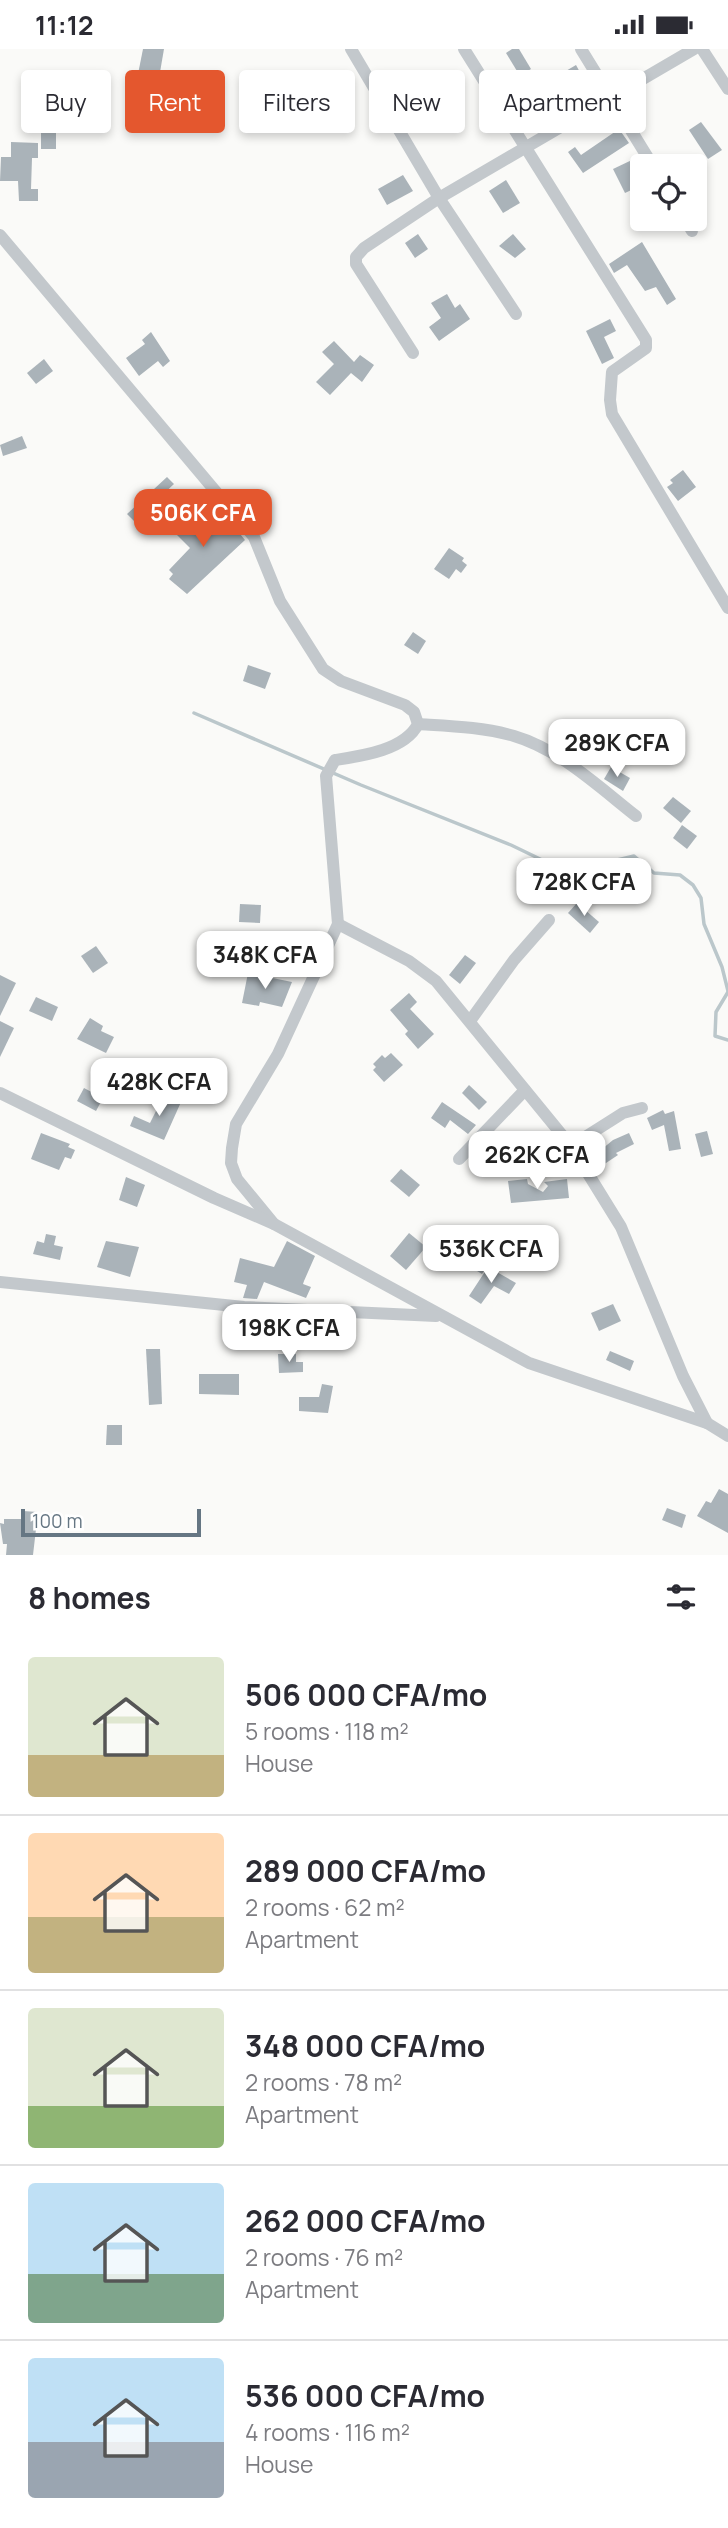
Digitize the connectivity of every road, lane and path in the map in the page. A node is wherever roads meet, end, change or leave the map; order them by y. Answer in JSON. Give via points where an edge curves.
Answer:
{"nodes":[{"id":1,"x":351,"y":49,"type":"edge"},
{"id":2,"x":464,"y":49,"type":"edge"},
{"id":3,"x":581,"y":49,"type":"edge"},
{"id":4,"x":694,"y":49,"type":"edge"},
{"id":5,"x":702,"y":49,"type":"edge"},
{"id":6,"x":594,"y":70,"type":"edge"},
{"id":7,"x":646,"y":77,"type":"edge"},
{"id":8,"x":728,"y":89,"type":"edge"},
{"id":9,"x":552,"y":133,"type":"edge"},
{"id":10,"x":633,"y":133,"type":"edge"},
{"id":11,"x":526,"y":148,"type":"junction"},
{"id":12,"x":646,"y":154,"type":"edge"},
{"id":13,"x":439,"y":198,"type":"junction"},
{"id":14,"x":0,"y":235,"type":"edge"},
{"id":15,"x":516,"y":314,"type":"dead end"},
{"id":16,"x":412,"y":353,"type":"dead end"},
{"id":17,"x":728,"y":608,"type":"edge"},
{"id":18,"x":418,"y":724,"type":"junction"},
{"id":19,"x":636,"y":816,"type":"dead end"},
{"id":20,"x":549,"y":920,"type":"dead end"},
{"id":21,"x":338,"y":924,"type":"junction"},
{"id":22,"x":470,"y":1021,"type":"junction"},
{"id":23,"x":525,"y":1090,"type":"junction"},
{"id":24,"x":0,"y":1093,"type":"edge"},
{"id":25,"x":642,"y":1108,"type":"dead end"},
{"id":26,"x":571,"y":1146,"type":"junction"},
{"id":27,"x":459,"y":1159,"type":"dead end"},
{"id":28,"x":274,"y":1224,"type":"junction"},
{"id":29,"x":0,"y":1282,"type":"edge"},
{"id":30,"x":440,"y":1317,"type":"junction"},
{"id":31,"x":707,"y":1423,"type":"junction"},
{"id":32,"x":728,"y":1436,"type":"edge"}],
"edges":[{"from":1,"to":13,"type":"street"},
{"from":2,"to":11,"type":"street"},
{"from":3,"to":6,"type":"street"},
{"from":4,"to":7,"type":"street"},
{"from":5,"to":8,"type":"street"},
{"from":9,"to":11,"type":"street"},
{"from":10,"to":12,"type":"street"},
{"from":11,"to":13,"type":"street"},
{"from":11,"to":17,"type":"street","via":[[646,340],[646,348],[612,372],[612,414]]},
{"from":13,"to":15,"type":"street"},
{"from":13,"to":16,"type":"street","via":[[364,248],[355,261]]},
{"from":14,"to":18,"type":"street","via":[[254,537],[280,601],[323,669],[341,681],[405,705],[415,712]]},
{"from":18,"to":19,"type":"street","via":[[499,732],[533,743]]},
{"from":18,"to":21,"type":"street","via":[[399,743],[335,760],[326,776]]},
{"from":20,"to":22,"type":"street"},
{"from":21,"to":22,"type":"street","via":[[409,961],[436,981]]},
{"from":21,"to":28,"type":"street","via":[[278,1054],[236,1124],[231,1163],[237,1179]]},
{"from":22,"to":23,"type":"street"},
{"from":23,"to":26,"type":"street"},
{"from":23,"to":27,"type":"street"},
{"from":24,"to":28,"type":"street"},
{"from":25,"to":26,"type":"street","via":[[623,1113]]},
{"from":26,"to":31,"type":"street","via":[[621,1227]]},
{"from":28,"to":30,"type":"street"},
{"from":29,"to":30,"type":"street","via":[[244,1307]]},
{"from":30,"to":31,"type":"street","via":[[529,1363]]},
{"from":31,"to":32,"type":"street"}]}
